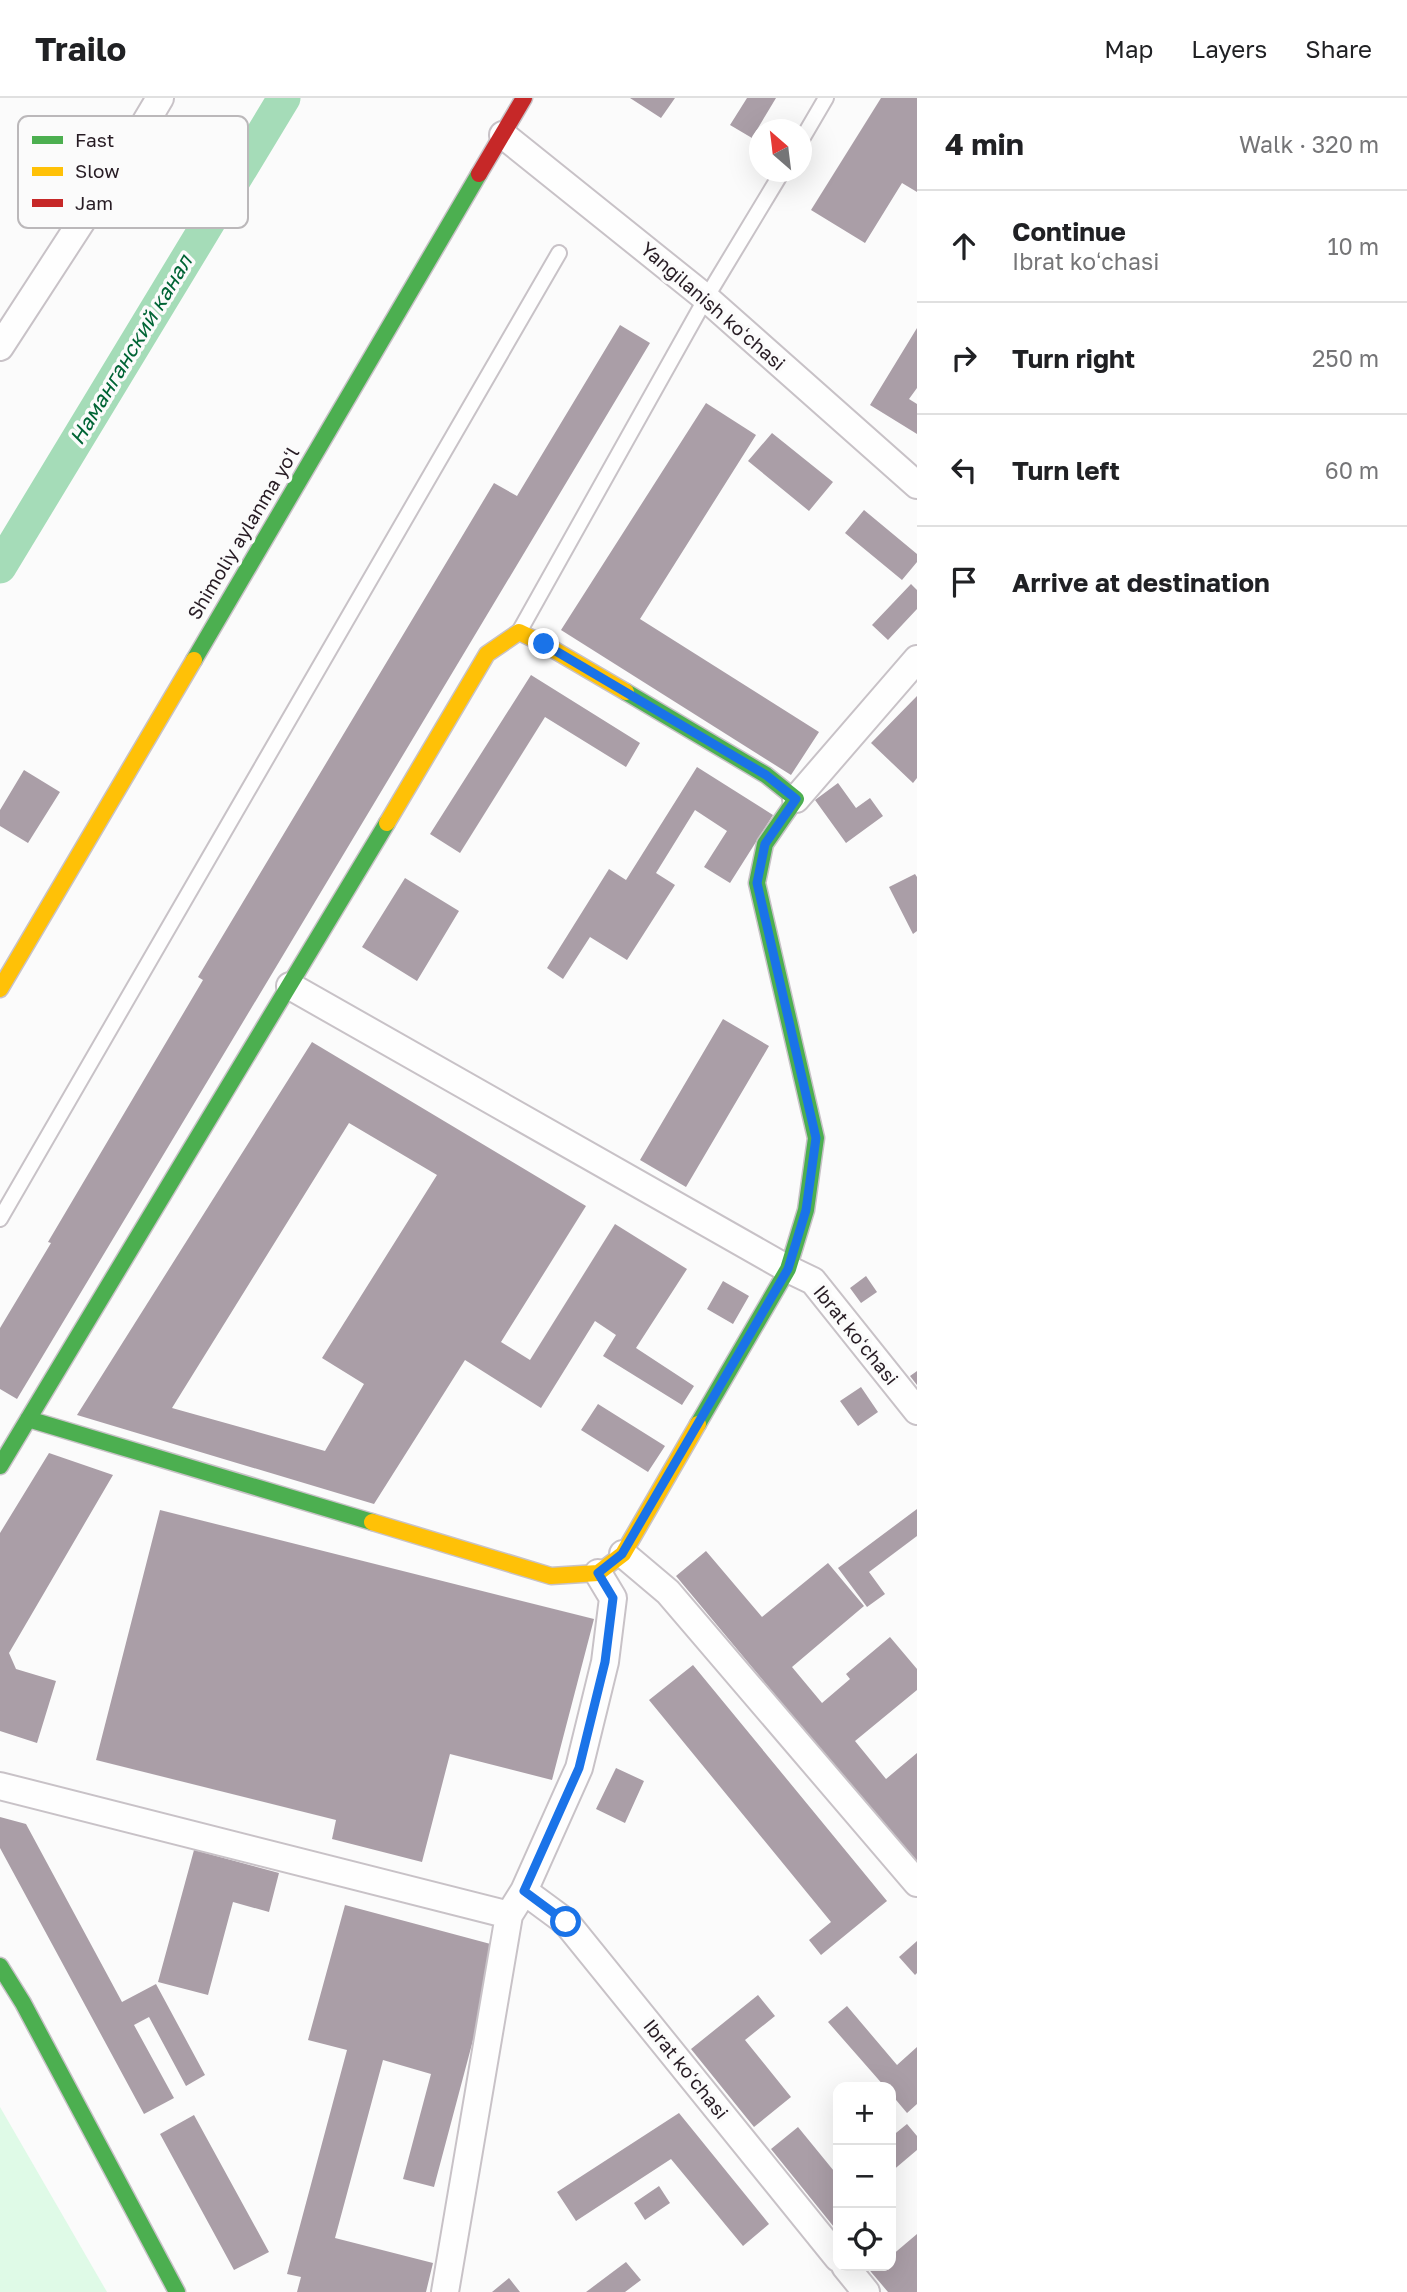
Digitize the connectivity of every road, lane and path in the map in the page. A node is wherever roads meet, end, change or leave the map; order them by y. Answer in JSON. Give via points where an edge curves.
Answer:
{"nodes":[{"id":1,"x":160,"y":98,"type":"edge"},
{"id":2,"x":524,"y":98,"type":"edge"},
{"id":3,"x":826,"y":98,"type":"edge"},
{"id":4,"x":149,"y":116,"type":"edge"},
{"id":5,"x":812,"y":122,"type":"edge"},
{"id":6,"x":503,"y":135,"type":"junction"},
{"id":7,"x":776,"y":182,"type":"edge"},
{"id":8,"x":77,"y":228,"type":"edge"},
{"id":9,"x":559,"y":253,"type":"dead end"},
{"id":10,"x":706,"y":298,"type":"junction"},
{"id":11,"x":0,"y":347,"type":"edge"},
{"id":12,"x":917,"y":485,"type":"edge"},
{"id":13,"x":519,"y":632,"type":"junction"},
{"id":14,"x":917,"y":659,"type":"edge"},
{"id":15,"x":796,"y":799,"type":"junction"},
{"id":16,"x":290,"y":986,"type":"junction"},
{"id":17,"x":0,"y":989,"type":"edge"},
{"id":18,"x":0,"y":1219,"type":"edge"},
{"id":19,"x":788,"y":1269,"type":"junction"},
{"id":20,"x":917,"y":1411,"type":"edge"},
{"id":21,"x":28,"y":1419,"type":"junction"},
{"id":22,"x":0,"y":1466,"type":"edge"},
{"id":23,"x":622,"y":1554,"type":"junction"},
{"id":24,"x":598,"y":1573,"type":"junction"},
{"id":25,"x":0,"y":1786,"type":"edge"},
{"id":26,"x":917,"y":1883,"type":"edge"},
{"id":27,"x":524,"y":1891,"type":"junction"},
{"id":28,"x":509,"y":1915,"type":"junction"},
{"id":29,"x":0,"y":1966,"type":"edge"},
{"id":30,"x":833,"y":2252,"type":"edge"},
{"id":31,"x":849,"y":2271,"type":"edge"},
{"id":32,"x":177,"y":2292,"type":"edge"},
{"id":33,"x":445,"y":2292,"type":"edge"},
{"id":34,"x":866,"y":2292,"type":"edge"}],
"edges":[{"from":1,"to":4,"type":"street"},
{"from":2,"to":6,"type":"street","name":"Shimoliy aylanma yoʻl"},
{"from":3,"to":5,"type":"lane"},
{"from":6,"to":10,"type":"street","name":"Yangilanish koʻchasi"},
{"from":6,"to":17,"type":"street","name":"Shimoliy aylanma yoʻl"},
{"from":7,"to":10,"type":"lane"},
{"from":8,"to":11,"type":"street"},
{"from":9,"to":18,"type":"lane"},
{"from":10,"to":12,"type":"street","name":"Yangilanish koʻchasi"},
{"from":10,"to":13,"type":"lane"},
{"from":13,"to":15,"type":"street","via":[[766,775]]},
{"from":13,"to":16,"type":"street","via":[[487,654]]},
{"from":14,"to":15,"type":"street"},
{"from":15,"to":19,"type":"street","via":[[765,844],[757,883],[816,1138],[806,1210]]},
{"from":16,"to":19,"type":"street","name":"Ibrat koʻchasi"},
{"from":16,"to":21,"type":"street"},
{"from":19,"to":20,"type":"street","name":"Ibrat koʻchasi","via":[[813,1281]]},
{"from":19,"to":23,"type":"street"},
{"from":21,"to":22,"type":"street"},
{"from":21,"to":24,"type":"street","via":[[551,1576]]},
{"from":23,"to":24,"type":"street"},
{"from":23,"to":26,"type":"street","via":[[668,1592]]},
{"from":24,"to":27,"type":"street","via":[[613,1598],[605,1662],[579,1768]]},
{"from":25,"to":28,"type":"street"},
{"from":27,"to":28,"type":"street"},
{"from":27,"to":30,"type":"street","name":"Ibrat koʻchasi","via":[[566,1922]]},
{"from":28,"to":33,"type":"street"},
{"from":29,"to":32,"type":"street"},
{"from":31,"to":34,"type":"street"}]}
